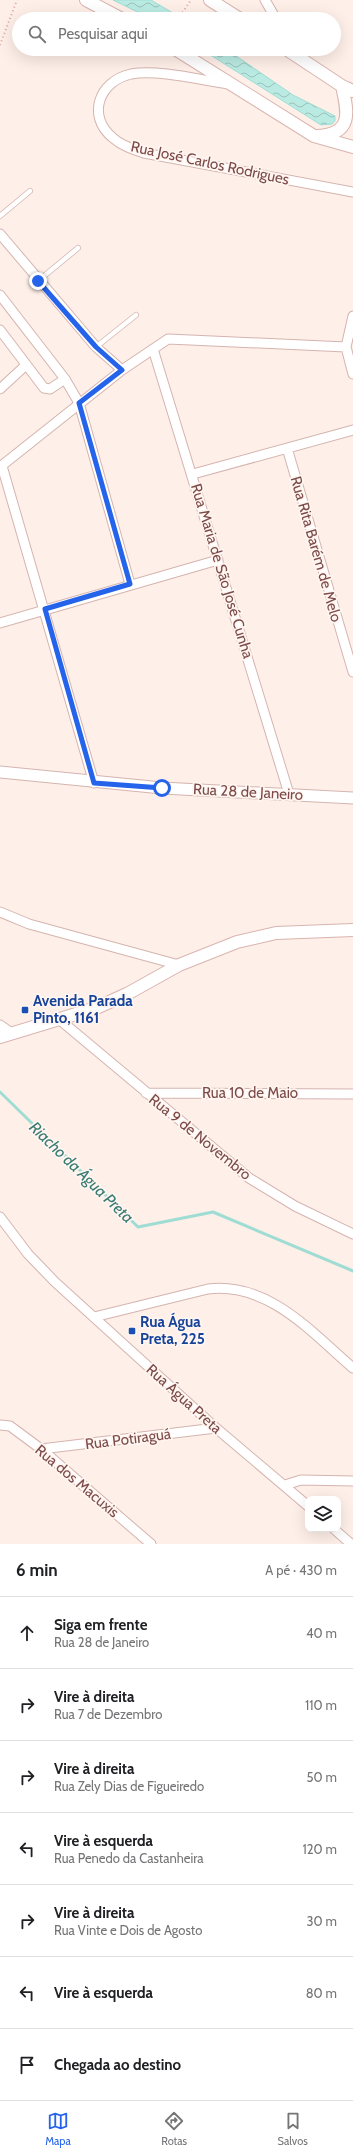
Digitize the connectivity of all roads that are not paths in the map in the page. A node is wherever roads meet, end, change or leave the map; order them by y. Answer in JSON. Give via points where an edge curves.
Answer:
{"nodes":[{"id":1,"x":86,"y":0,"type":"edge"},
{"id":2,"x":210,"y":0,"type":"edge"},
{"id":3,"x":265,"y":0,"type":"edge"},
{"id":4,"x":109,"y":12,"type":"edge"},
{"id":5,"x":229,"y":12,"type":"edge"},
{"id":6,"x":272,"y":12,"type":"edge"},
{"id":7,"x":186,"y":56,"type":"edge"},
{"id":8,"x":297,"y":56,"type":"edge"},
{"id":9,"x":302,"y":56,"type":"edge"},
{"id":10,"x":308,"y":63,"type":"junction"},
{"id":11,"x":232,"y":85,"type":"junction"},
{"id":12,"x":347,"y":88,"type":"edge"},
{"id":13,"x":314,"y":136,"type":"junction"},
{"id":14,"x":353,"y":147,"type":"edge"},
{"id":15,"x":30,"y":191,"type":"dead end"},
{"id":16,"x":353,"y":192,"type":"edge"},
{"id":17,"x":0,"y":216,"type":"edge"},
{"id":18,"x":0,"y":234,"type":"edge"},
{"id":19,"x":78,"y":248,"type":"dead end"},
{"id":20,"x":38,"y":281,"type":"junction"},
{"id":21,"x":0,"y":295,"type":"edge"},
{"id":22,"x":136,"y":315,"type":"dead end"},
{"id":23,"x":353,"y":316,"type":"edge"},
{"id":24,"x":0,"y":330,"type":"edge"},
{"id":25,"x":96,"y":347,"type":"junction"},
{"id":26,"x":346,"y":347,"type":"junction"},
{"id":27,"x":153,"y":349,"type":"junction"},
{"id":28,"x":26,"y":365,"type":"junction"},
{"id":29,"x":122,"y":370,"type":"junction"},
{"id":30,"x":353,"y":374,"type":"edge"},
{"id":31,"x":65,"y":380,"type":"junction"},
{"id":32,"x":0,"y":389,"type":"edge"},
{"id":33,"x":79,"y":403,"type":"junction"},
{"id":34,"x":353,"y":430,"type":"edge"},
{"id":35,"x":286,"y":448,"type":"junction"},
{"id":36,"x":1,"y":466,"type":"edge"},
{"id":37,"x":193,"y":474,"type":"junction"},
{"id":38,"x":218,"y":560,"type":"junction"},
{"id":39,"x":130,"y":584,"type":"junction"},
{"id":40,"x":45,"y":609,"type":"junction"},
{"id":41,"x":0,"y":623,"type":"edge"},
{"id":42,"x":353,"y":672,"type":"edge"},
{"id":43,"x":0,"y":772,"type":"edge"},
{"id":44,"x":94,"y":783,"type":"junction"},
{"id":45,"x":289,"y":794,"type":"junction"},
{"id":46,"x":353,"y":798,"type":"edge"},
{"id":47,"x":0,"y":912,"type":"edge"},
{"id":48,"x":353,"y":930,"type":"edge"},
{"id":49,"x":179,"y":965,"type":"junction"},
{"id":50,"x":60,"y":1020,"type":"junction"},
{"id":51,"x":0,"y":1025,"type":"edge"},
{"id":52,"x":13,"y":1034,"type":"junction"},
{"id":53,"x":0,"y":1037,"type":"edge"},
{"id":54,"x":146,"y":1093,"type":"junction"},
{"id":55,"x":353,"y":1094,"type":"edge"},
{"id":56,"x":1,"y":1222,"type":"edge"},
{"id":57,"x":353,"y":1234,"type":"edge"},
{"id":58,"x":94,"y":1317,"type":"junction"},
{"id":59,"x":353,"y":1368,"type":"edge"},
{"id":60,"x":0,"y":1425,"type":"edge"},
{"id":61,"x":216,"y":1428,"type":"junction"},
{"id":62,"x":41,"y":1449,"type":"junction"},
{"id":63,"x":353,"y":1481,"type":"edge"},
{"id":64,"x":285,"y":1485,"type":"junction"},
{"id":65,"x":305,"y":1503,"type":"edge"},
{"id":66,"x":337,"y":1532,"type":"edge"},
{"id":67,"x":151,"y":1544,"type":"edge"},
{"id":68,"x":350,"y":1544,"type":"edge"}],
"edges":[{"from":1,"to":4,"type":"main road"},
{"from":2,"to":5,"type":"main road"},
{"from":3,"to":6,"type":"street"},
{"from":7,"to":11,"type":"main road"},
{"from":8,"to":10,"type":"main road"},
{"from":9,"to":10,"type":"street"},
{"from":10,"to":12,"type":"main road"},
{"from":11,"to":13,"type":"main road"},
{"from":11,"to":16,"type":"street","name":"Rua José Carlos Rodrigues","via":[[150,72],[132,74],[112,81],[99,100],[98,108],[103,125],[112,138],[122,145],[144,153]]},
{"from":12,"to":13,"type":"main road","via":[[346,121],[342,128],[335,133]]},
{"from":13,"to":14,"type":"main road"},
{"from":15,"to":17,"type":"lane"},
{"from":18,"to":20,"type":"street"},
{"from":19,"to":20,"type":"lane"},
{"from":20,"to":25,"type":"street"},
{"from":21,"to":31,"type":"street"},
{"from":22,"to":25,"type":"lane"},
{"from":23,"to":26,"type":"street"},
{"from":24,"to":28,"type":"street"},
{"from":25,"to":29,"type":"street"},
{"from":26,"to":27,"type":"street","via":[[172,339]]},
{"from":26,"to":30,"type":"street"},
{"from":27,"to":29,"type":"street"},
{"from":27,"to":37,"type":"street","name":"Rua Maria de São José Cunha"},
{"from":28,"to":31,"type":"street","via":[[46,389]]},
{"from":28,"to":32,"type":"street"},
{"from":29,"to":33,"type":"street"},
{"from":31,"to":33,"type":"street"},
{"from":33,"to":36,"type":"street"},
{"from":33,"to":39,"type":"street"},
{"from":34,"to":35,"type":"street"},
{"from":35,"to":37,"type":"street"},
{"from":35,"to":42,"type":"street","name":"Rua Rita Barém de Melo"},
{"from":36,"to":40,"type":"street"},
{"from":37,"to":38,"type":"street","name":"Rua Maria de São José Cunha"},
{"from":38,"to":39,"type":"street"},
{"from":38,"to":45,"type":"street","name":"Rua Maria de São José Cunha"},
{"from":39,"to":40,"type":"street"},
{"from":40,"to":41,"type":"street"},
{"from":40,"to":44,"type":"street"},
{"from":43,"to":44,"type":"street","name":"Rua 28 de Janeiro"},
{"from":44,"to":45,"type":"street","name":"Rua 28 de Janeiro"},
{"from":45,"to":46,"type":"street","name":"Rua 28 de Janeiro"},
{"from":47,"to":49,"type":"street","via":[[29,924]]},
{"from":48,"to":49,"type":"main road","via":[[276,933],[236,942]]},
{"from":49,"to":50,"type":"main road","via":[[128,994]]},
{"from":50,"to":52,"type":"main road"},
{"from":50,"to":54,"type":"street","name":"Rua 9 de Novembro"},
{"from":51,"to":52,"type":"street"},
{"from":52,"to":53,"type":"main road"},
{"from":54,"to":55,"type":"street","name":"Rua 10 de Maio"},
{"from":54,"to":57,"type":"street","name":"Rua 9 de Novembro","via":[[273,1194]]},
{"from":56,"to":58,"type":"street","name":"Rua Água Preta","via":[[54,1282]]},
{"from":58,"to":59,"type":"street","via":[[208,1289],[241,1289],[264,1298],[286,1311]]},
{"from":58,"to":61,"type":"street","name":"Rua Água Preta"},
{"from":60,"to":62,"type":"street","name":"Rua dos Macuxis","via":[[10,1426]]},
{"from":61,"to":62,"type":"street","name":"Rua Potiraguá"},
{"from":61,"to":64,"type":"street","name":"Rua Água Preta"},
{"from":62,"to":67,"type":"street","name":"Rua dos Macuxis"},
{"from":63,"to":64,"type":"street","via":[[301,1480]]},
{"from":64,"to":65,"type":"street","name":"Rua Água Preta"},
{"from":66,"to":68,"type":"street"}]}
